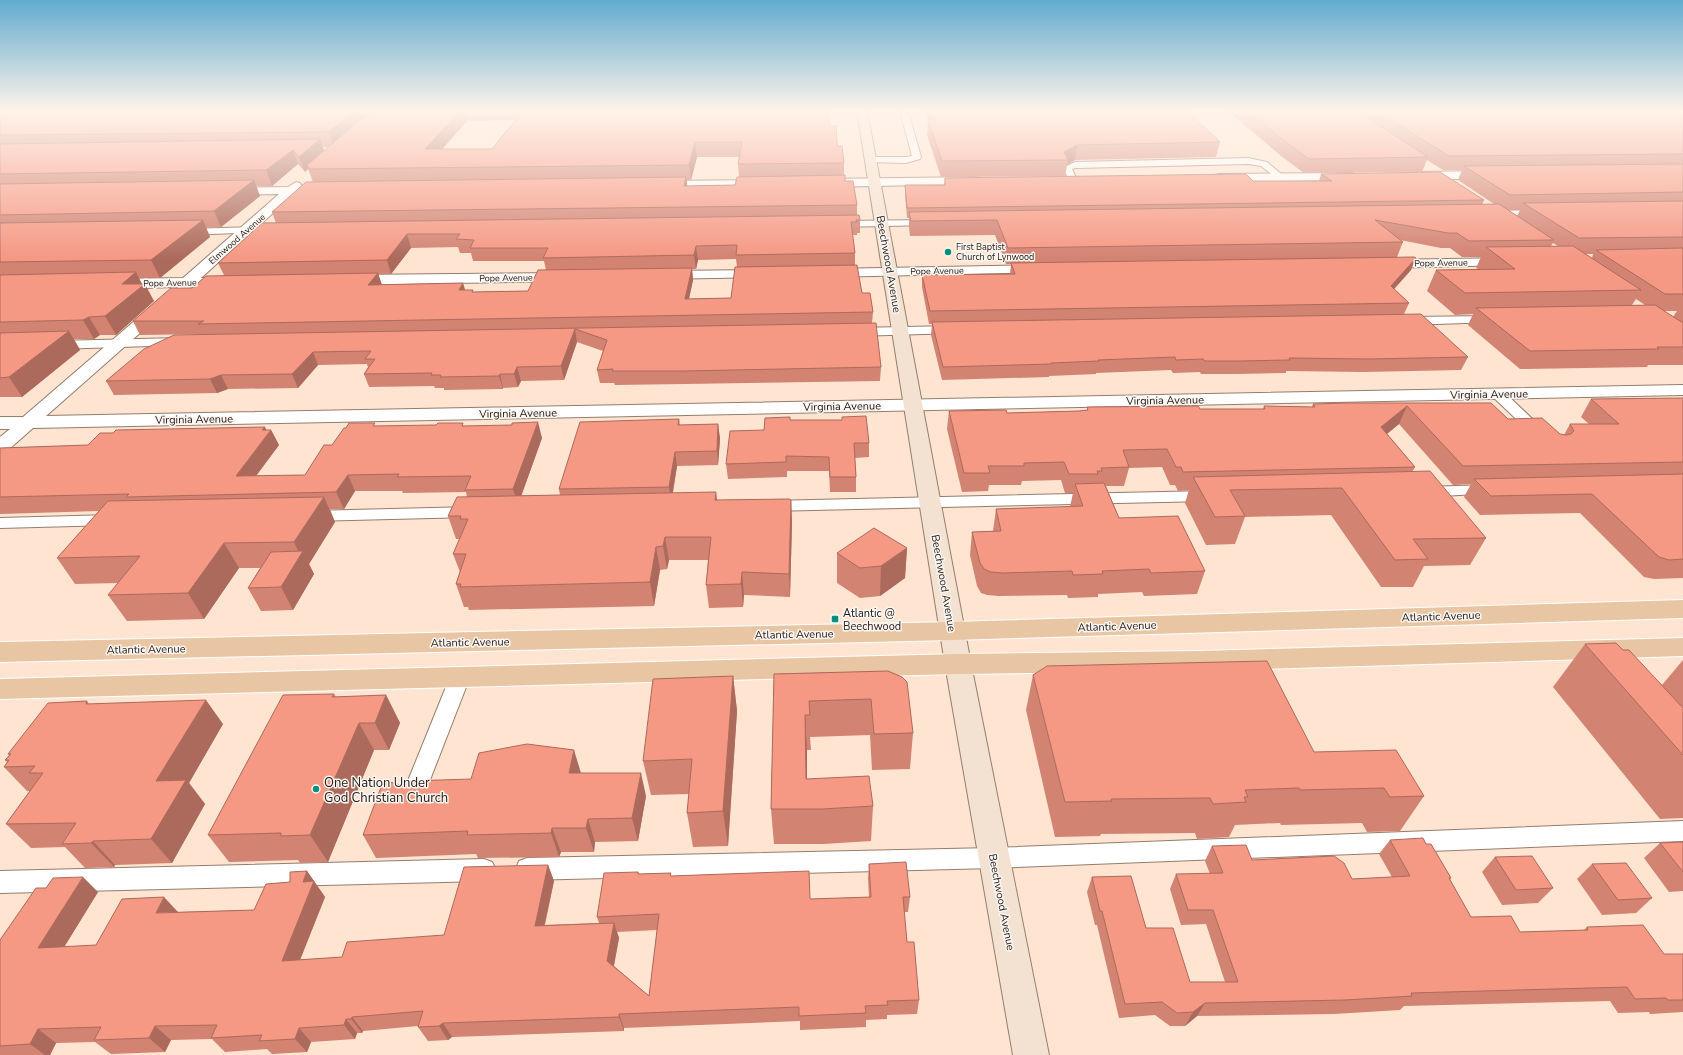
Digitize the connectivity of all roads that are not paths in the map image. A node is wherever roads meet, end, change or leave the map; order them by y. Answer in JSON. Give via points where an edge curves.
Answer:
{"nodes":[{"id":1,"x":871,"y":160,"type":"edge"},
{"id":2,"x":1419,"y":162,"type":"edge"},
{"id":3,"x":309,"y":175,"type":"edge"},
{"id":4,"x":1500,"y":175,"type":"edge"},
{"id":5,"x":1401,"y":176,"type":"edge"},
{"id":6,"x":1438,"y":176,"type":"junction"},
{"id":7,"x":1364,"y":177,"type":"edge"},
{"id":8,"x":1282,"y":178,"type":"junction"},
{"id":9,"x":1205,"y":179,"type":"edge"},
{"id":10,"x":1057,"y":180,"type":"edge"},
{"id":11,"x":1073,"y":180,"type":"junction"},
{"id":12,"x":1088,"y":180,"type":"edge"},
{"id":13,"x":986,"y":181,"type":"edge"},
{"id":14,"x":875,"y":183,"type":"junction"},
{"id":15,"x":776,"y":184,"type":"edge"},
{"id":16,"x":814,"y":184,"type":"edge"},
{"id":17,"x":644,"y":186,"type":"edge"},
{"id":18,"x":1457,"y":188,"type":"edge"},
{"id":19,"x":339,"y":189,"type":"edge"},
{"id":20,"x":292,"y":190,"type":"junction"},
{"id":21,"x":213,"y":191,"type":"edge"},
{"id":22,"x":1480,"y":210,"type":"edge"},
{"id":23,"x":1550,"y":213,"type":"edge"},
{"id":24,"x":1495,"y":214,"type":"junction"},
{"id":25,"x":937,"y":223,"type":"edge"},
{"id":26,"x":826,"y":224,"type":"edge"},
{"id":27,"x":882,"y":224,"type":"junction"},
{"id":28,"x":1514,"y":227,"type":"edge"},
{"id":29,"x":247,"y":230,"type":"junction"},
{"id":30,"x":270,"y":230,"type":"edge"},
{"id":31,"x":175,"y":232,"type":"edge"},
{"id":32,"x":1525,"y":261,"type":"edge"},
{"id":33,"x":1366,"y":264,"type":"edge"},
{"id":34,"x":1057,"y":269,"type":"edge"},
{"id":35,"x":890,"y":272,"type":"junction"},
{"id":36,"x":819,"y":273,"type":"edge"},
{"id":37,"x":779,"y":274,"type":"edge"},
{"id":38,"x":652,"y":275,"type":"edge"},
{"id":39,"x":580,"y":276,"type":"edge"},
{"id":40,"x":334,"y":280,"type":"edge"},
{"id":41,"x":246,"y":282,"type":"edge"},
{"id":42,"x":187,"y":283,"type":"junction"},
{"id":43,"x":94,"y":284,"type":"edge"},
{"id":44,"x":1506,"y":319,"type":"edge"},
{"id":45,"x":1394,"y":321,"type":"edge"},
{"id":46,"x":964,"y":330,"type":"edge"},
{"id":47,"x":900,"y":331,"type":"junction"},
{"id":48,"x":845,"y":332,"type":"edge"},
{"id":49,"x":190,"y":342,"type":"edge"},
{"id":50,"x":118,"y":343,"type":"junction"},
{"id":51,"x":39,"y":345,"type":"edge"},
{"id":52,"x":1683,"y":390,"type":"edge"},
{"id":53,"x":1498,"y":394,"type":"junction"},
{"id":54,"x":913,"y":405,"type":"junction"},
{"id":55,"x":28,"y":422,"type":"junction"},
{"id":56,"x":0,"y":423,"type":"edge"},
{"id":57,"x":1549,"y":442,"type":"edge"},
{"id":58,"x":0,"y":447,"type":"edge"},
{"id":59,"x":1501,"y":490,"type":"edge"},
{"id":60,"x":1414,"y":492,"type":"edge"},
{"id":61,"x":1223,"y":496,"type":"edge"},
{"id":62,"x":930,"y":502,"type":"junction"},
{"id":63,"x":755,"y":506,"type":"edge"},
{"id":64,"x":485,"y":512,"type":"edge"},
{"id":65,"x":294,"y":516,"type":"edge"},
{"id":66,"x":127,"y":520,"type":"edge"},
{"id":67,"x":0,"y":523,"type":"edge"},
{"id":68,"x":1683,"y":609,"type":"edge"},
{"id":69,"x":953,"y":631,"type":"junction"},
{"id":70,"x":1682,"y":648,"type":"edge"},
{"id":71,"x":0,"y":652,"type":"edge"},
{"id":72,"x":958,"y":664,"type":"junction"},
{"id":73,"x":460,"y":677,"type":"junction"},
{"id":74,"x":0,"y":689,"type":"edge"},
{"id":75,"x":412,"y":798,"type":"edge"},
{"id":76,"x":1683,"y":831,"type":"edge"},
{"id":77,"x":993,"y":858,"type":"junction"},
{"id":78,"x":0,"y":882,"type":"edge"},
{"id":79,"x":1031,"y":1055,"type":"edge"}],
"edges":[{"from":1,"to":14,"type":"street","name":"Beechwood Avenue"},
{"from":2,"to":6,"type":"street"},
{"from":3,"to":20,"type":"street","name":"Elmwood Avenue"},
{"from":4,"to":6,"type":"street"},
{"from":5,"to":6,"type":"street"},
{"from":6,"to":18,"type":"street"},
{"from":7,"to":8,"type":"street"},
{"from":8,"to":9,"type":"street"},
{"from":8,"to":11,"type":"lane","via":[[1264,164],[1248,161],[1075,165],[1067,168]]},
{"from":10,"to":11,"type":"street"},
{"from":11,"to":12,"type":"street"},
{"from":13,"to":14,"type":"street"},
{"from":14,"to":16,"type":"street"},
{"from":14,"to":27,"type":"street","name":"Beechwood Avenue"},
{"from":15,"to":17,"type":"street"},
{"from":19,"to":20,"type":"street"},
{"from":20,"to":21,"type":"street"},
{"from":20,"to":29,"type":"street","name":"Elmwood Avenue"},
{"from":22,"to":24,"type":"street"},
{"from":23,"to":24,"type":"lane"},
{"from":24,"to":28,"type":"street"},
{"from":25,"to":27,"type":"lane"},
{"from":26,"to":27,"type":"lane"},
{"from":27,"to":35,"type":"street","name":"Beechwood Avenue"},
{"from":29,"to":30,"type":"lane"},
{"from":29,"to":31,"type":"lane"},
{"from":29,"to":42,"type":"street","name":"Elmwood Avenue"},
{"from":32,"to":33,"type":"street","name":"Pope Avenue"},
{"from":34,"to":35,"type":"street","name":"Pope Avenue"},
{"from":35,"to":36,"type":"street","name":"Pope Avenue"},
{"from":35,"to":47,"type":"street","name":"Beechwood Avenue"},
{"from":37,"to":38,"type":"street"},
{"from":39,"to":40,"type":"street","name":"Pope Avenue"},
{"from":41,"to":42,"type":"street","name":"Pope Avenue"},
{"from":42,"to":43,"type":"street","name":"Pope Avenue"},
{"from":42,"to":50,"type":"street","name":"Elmwood Avenue"},
{"from":44,"to":45,"type":"lane"},
{"from":46,"to":47,"type":"lane"},
{"from":47,"to":48,"type":"lane"},
{"from":47,"to":54,"type":"street","name":"Beechwood Avenue"},
{"from":49,"to":50,"type":"lane"},
{"from":50,"to":51,"type":"lane"},
{"from":50,"to":55,"type":"street","name":"Elmwood Avenue"},
{"from":52,"to":53,"type":"street","name":"Virginia Avenue"},
{"from":53,"to":54,"type":"street","name":"Virginia Avenue"},
{"from":53,"to":57,"type":"lane"},
{"from":54,"to":55,"type":"street","name":"Virginia Avenue"},
{"from":54,"to":62,"type":"street","name":"Beechwood Avenue"},
{"from":55,"to":56,"type":"street","name":"Virginia Avenue"},
{"from":55,"to":58,"type":"street","name":"Elmwood Avenue"},
{"from":59,"to":60,"type":"lane"},
{"from":61,"to":62,"type":"lane"},
{"from":62,"to":63,"type":"lane"},
{"from":62,"to":69,"type":"street","name":"Beechwood Avenue"},
{"from":64,"to":65,"type":"lane"},
{"from":66,"to":67,"type":"lane"},
{"from":68,"to":69,"type":"main road","name":"Atlantic Avenue"},
{"from":69,"to":71,"type":"main road","name":"Atlantic Avenue"},
{"from":69,"to":72,"type":"street","name":"Beechwood Avenue"},
{"from":70,"to":72,"type":"main road","via":[[1200,661]]},
{"from":72,"to":73,"type":"main road"},
{"from":72,"to":77,"type":"street","name":"Beechwood Avenue"},
{"from":73,"to":74,"type":"main road"},
{"from":73,"to":75,"type":"lane"},
{"from":76,"to":77,"type":"lane"},
{"from":77,"to":78,"type":"lane"},
{"from":77,"to":79,"type":"street","name":"Beechwood Avenue"}]}
